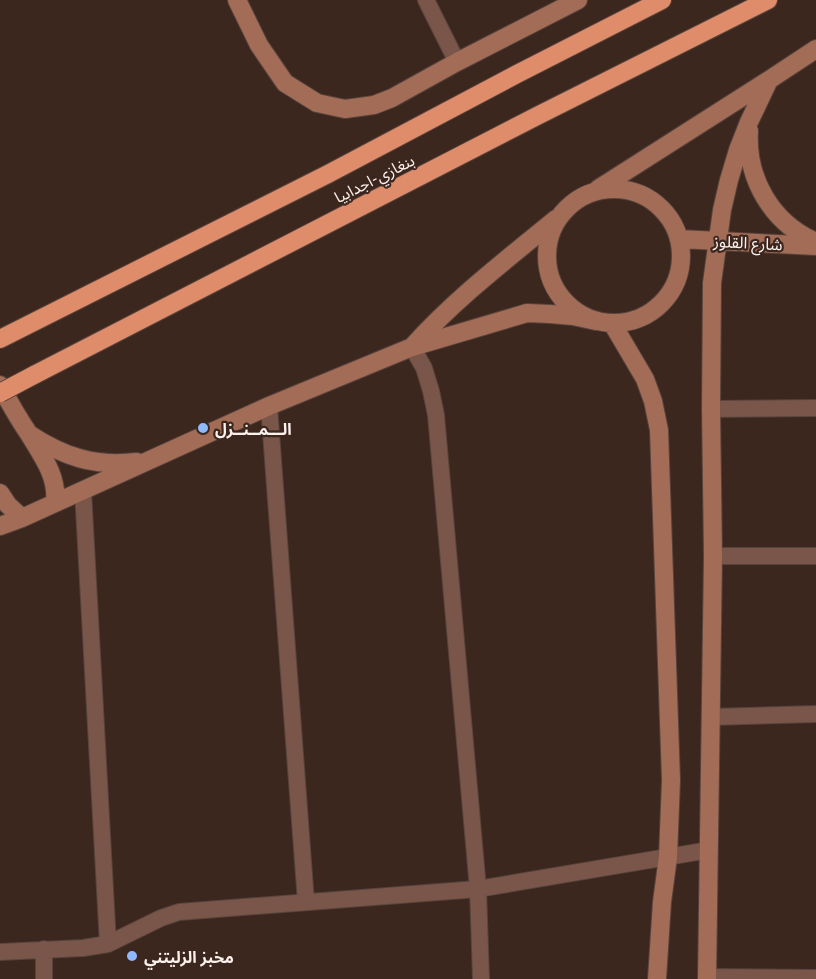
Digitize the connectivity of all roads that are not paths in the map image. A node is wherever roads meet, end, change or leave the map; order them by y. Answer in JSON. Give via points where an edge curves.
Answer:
{"nodes":[{"id":1,"x":237,"y":0,"type":"edge"},
{"id":2,"x":426,"y":0,"type":"edge"},
{"id":3,"x":578,"y":0,"type":"edge"},
{"id":4,"x":662,"y":0,"type":"edge"},
{"id":5,"x":768,"y":0,"type":"edge"},
{"id":6,"x":816,"y":49,"type":"edge"},
{"id":7,"x":457,"y":62,"type":"junction"},
{"id":8,"x":769,"y":80,"type":"junction"},
{"id":9,"x":749,"y":122,"type":"junction"},
{"id":10,"x":592,"y":192,"type":"junction"},
{"id":11,"x":560,"y":215,"type":"junction"},
{"id":12,"x":679,"y":239,"type":"junction"},
{"id":13,"x":718,"y":240,"type":"junction"},
{"id":14,"x":816,"y":244,"type":"edge"},
{"id":15,"x":604,"y":322,"type":"junction"},
{"id":16,"x":7,"y":335,"type":"edge"},
{"id":17,"x":412,"y":347,"type":"junction"},
{"id":18,"x":0,"y":385,"type":"edge"},
{"id":19,"x":0,"y":393,"type":"edge"},
{"id":20,"x":269,"y":406,"type":"junction"},
{"id":21,"x":816,"y":408,"type":"edge"},
{"id":22,"x":711,"y":409,"type":"junction"},
{"id":23,"x":29,"y":434,"type":"junction"},
{"id":24,"x":162,"y":455,"type":"junction"},
{"id":25,"x":83,"y":491,"type":"junction"},
{"id":26,"x":0,"y":493,"type":"edge"},
{"id":27,"x":54,"y":503,"type":"junction"},
{"id":28,"x":22,"y":518,"type":"junction"},
{"id":29,"x":0,"y":526,"type":"edge"},
{"id":30,"x":713,"y":556,"type":"junction"},
{"id":31,"x":816,"y":556,"type":"edge"},
{"id":32,"x":816,"y":714,"type":"edge"},
{"id":33,"x":711,"y":717,"type":"junction"},
{"id":34,"x":709,"y":849,"type":"junction"},
{"id":35,"x":668,"y":857,"type":"junction"},
{"id":36,"x":478,"y":889,"type":"junction"},
{"id":37,"x":306,"y":902,"type":"junction"},
{"id":38,"x":108,"y":944,"type":"junction"},
{"id":39,"x":44,"y":949,"type":"junction"},
{"id":40,"x":0,"y":952,"type":"edge"},
{"id":41,"x":707,"y":978,"type":"edge"},
{"id":42,"x":816,"y":978,"type":"edge"},
{"id":43,"x":44,"y":979,"type":"edge"},
{"id":44,"x":481,"y":979,"type":"edge"},
{"id":45,"x":657,"y":979,"type":"edge"}],
"edges":[{"from":1,"to":7,"type":"street","via":[[259,45],[285,83],[317,103],[345,109],[374,105]]},
{"from":2,"to":7,"type":"street"},
{"from":3,"to":7,"type":"street"},
{"from":4,"to":16,"type":"highway","name":"بنغازي-اجدابيا"},
{"from":5,"to":19,"type":"highway","name":"بنغازي-اجدابيا","bridge":true},
{"from":6,"to":8,"type":"street"},
{"from":8,"to":9,"type":"street"},
{"from":8,"to":10,"type":"street"},
{"from":9,"to":13,"type":"street","via":[[729,180]]},
{"from":9,"to":14,"type":"street","via":[[751,167],[759,189],[787,225]]},
{"from":10,"to":11,"type":"street"},
{"from":10,"to":12,"type":"street","via":[[624,189],[639,193],[664,211]]},
{"from":11,"to":15,"type":"street","via":[[548,244],[550,277],[568,305],[581,315]]},
{"from":11,"to":17,"type":"street","via":[[454,305]]},
{"from":12,"to":13,"type":"street","name":"شارع القلوز"},
{"from":12,"to":15,"type":"street","via":[[679,274],[661,304],[630,322]]},
{"from":13,"to":14,"type":"street","name":"شارع القلوز"},
{"from":13,"to":22,"type":"street","via":[[712,283]]},
{"from":15,"to":17,"type":"street","via":[[527,313]]},
{"from":15,"to":35,"type":"street","via":[[645,378],[659,430],[671,780]]},
{"from":17,"to":20,"type":"street"},
{"from":17,"to":36,"type":"street","via":[[424,368],[436,415]]},
{"from":18,"to":23,"type":"street"},
{"from":20,"to":24,"type":"street"},
{"from":20,"to":37,"type":"street"},
{"from":21,"to":22,"type":"street"},
{"from":22,"to":30,"type":"street"},
{"from":23,"to":24,"type":"street","via":[[64,454],[93,462],[123,463]]},
{"from":23,"to":27,"type":"street","via":[[50,471]]},
{"from":24,"to":25,"type":"street"},
{"from":25,"to":27,"type":"street"},
{"from":25,"to":38,"type":"street"},
{"from":26,"to":28,"type":"street"},
{"from":27,"to":28,"type":"street"},
{"from":28,"to":29,"type":"street"},
{"from":30,"to":31,"type":"street"},
{"from":30,"to":33,"type":"street"},
{"from":32,"to":33,"type":"street"},
{"from":33,"to":34,"type":"street"},
{"from":34,"to":35,"type":"street"},
{"from":34,"to":41,"type":"street"},
{"from":35,"to":36,"type":"street"},
{"from":35,"to":45,"type":"street"},
{"from":36,"to":37,"type":"street"},
{"from":36,"to":44,"type":"street"},
{"from":37,"to":38,"type":"street","via":[[180,912]]},
{"from":38,"to":39,"type":"street"},
{"from":39,"to":40,"type":"street"},
{"from":39,"to":43,"type":"street"},
{"from":41,"to":42,"type":"street"}]}
